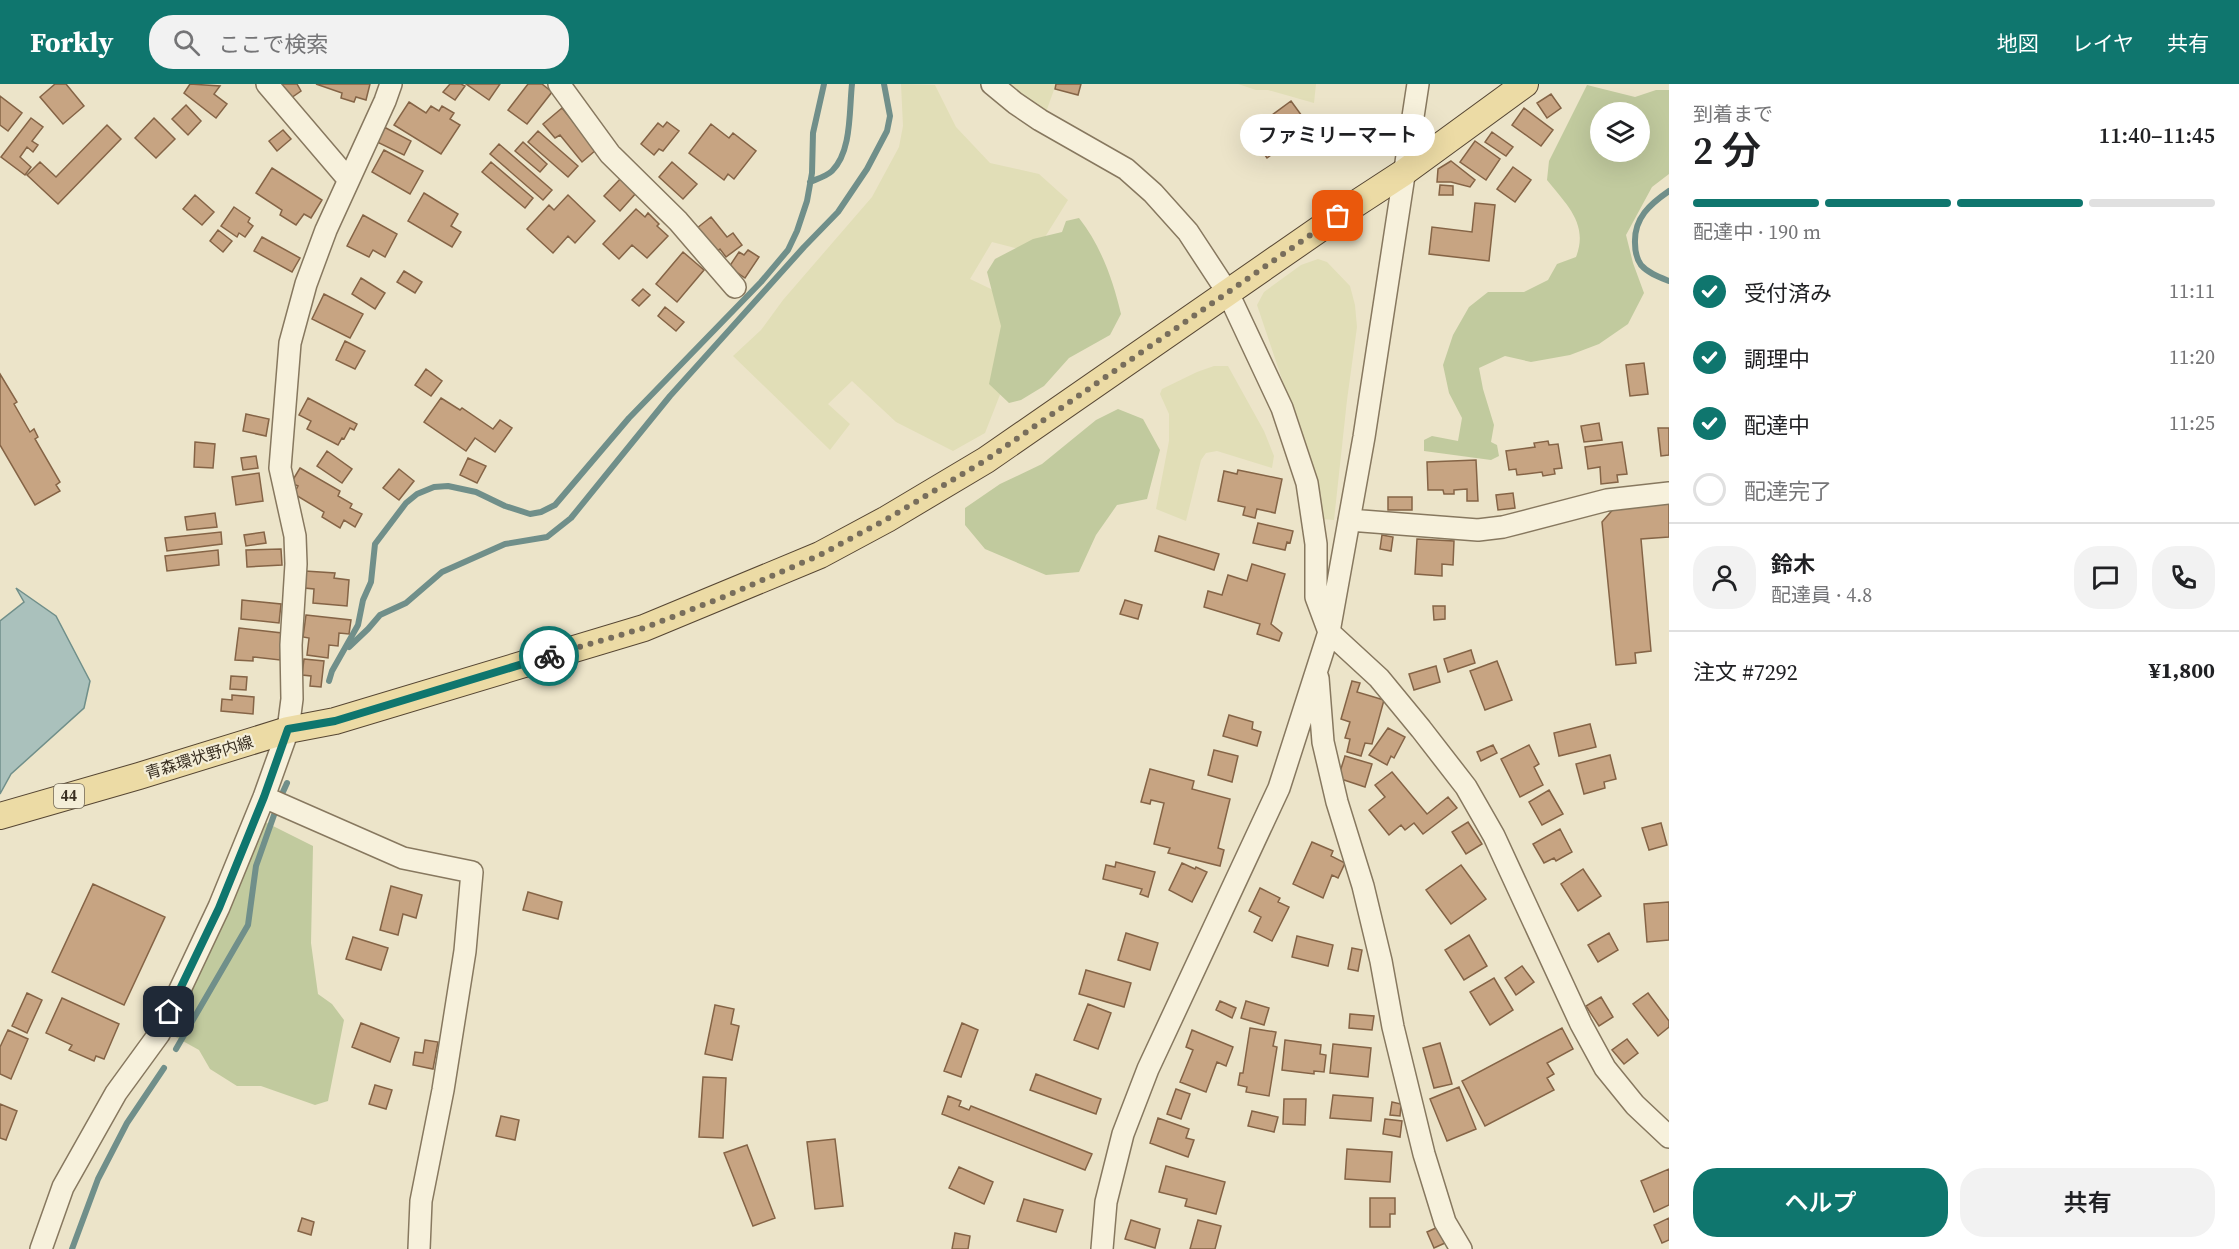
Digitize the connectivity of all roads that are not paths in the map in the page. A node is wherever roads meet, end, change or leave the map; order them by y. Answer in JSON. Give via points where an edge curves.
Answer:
{"nodes":[{"id":1,"x":267,"y":84,"type":"edge"},
{"id":2,"x":391,"y":84,"type":"edge"},
{"id":3,"x":559,"y":84,"type":"edge"},
{"id":4,"x":992,"y":84,"type":"edge"},
{"id":5,"x":1418,"y":84,"type":"edge"},
{"id":6,"x":1526,"y":84,"type":"edge"},
{"id":7,"x":1403,"y":173,"type":"junction"},
{"id":8,"x":348,"y":179,"type":"junction"},
{"id":9,"x":735,"y":287,"type":"dead end"},
{"id":10,"x":1228,"y":293,"type":"junction"},
{"id":11,"x":1669,"y":493,"type":"edge"},
{"id":12,"x":1349,"y":520,"type":"junction"},
{"id":13,"x":1329,"y":633,"type":"junction"},
{"id":14,"x":1317,"y":668,"type":"junction"},
{"id":15,"x":288,"y":729,"type":"junction"},
{"id":16,"x":264,"y":797,"type":"junction"},
{"id":17,"x":0,"y":816,"type":"edge"},
{"id":18,"x":1669,"y":1137,"type":"edge"},
{"id":19,"x":41,"y":1249,"type":"edge"},
{"id":20,"x":419,"y":1249,"type":"edge"},
{"id":21,"x":1102,"y":1249,"type":"edge"},
{"id":22,"x":1461,"y":1249,"type":"edge"}],
"edges":[{"from":1,"to":8,"type":"street"},
{"from":2,"to":8,"type":"street"},
{"from":3,"to":9,"type":"street","via":[[610,154],[678,221]]},
{"from":4,"to":10,"type":"street","via":[[1040,120],[1126,170],[1153,192],[1188,232]]},
{"from":5,"to":7,"type":"street"},
{"from":6,"to":7,"type":"main road","name":"青森環状野内線","number":"44"},
{"from":7,"to":10,"type":"main road","name":"青森環状野内線","number":"44"},
{"from":7,"to":12,"type":"street"},
{"from":8,"to":15,"type":"street","via":[[306,284],[290,343],[280,468],[295,536],[296,564]]},
{"from":10,"to":13,"type":"street","via":[[1282,408],[1307,483],[1316,544],[1316,597]]},
{"from":10,"to":15,"type":"main road","name":"青森環状野内線","number":"44","via":[[986,460],[820,555],[644,628],[335,721]]},
{"from":11,"to":12,"type":"street","via":[[1607,500],[1503,528],[1478,530]]},
{"from":12,"to":13,"type":"street"},
{"from":13,"to":14,"type":"street"},
{"from":13,"to":18,"type":"street","via":[[1379,678],[1466,787],[1494,836],[1605,1068],[1635,1105]]},
{"from":14,"to":21,"type":"street","via":[[1279,789],[1152,1059],[1123,1134],[1106,1202]]},
{"from":14,"to":22,"type":"street","via":[[1323,742],[1381,961],[1424,1154],[1445,1222]]},
{"from":15,"to":16,"type":"street"},
{"from":15,"to":17,"type":"main road","name":"青森環状野内線","number":"44"},
{"from":16,"to":19,"type":"street","via":[[219,908],[159,1034],[116,1093],[63,1187]]},
{"from":16,"to":20,"type":"street","via":[[403,858],[472,872],[465,951],[421,1201]]}]}
